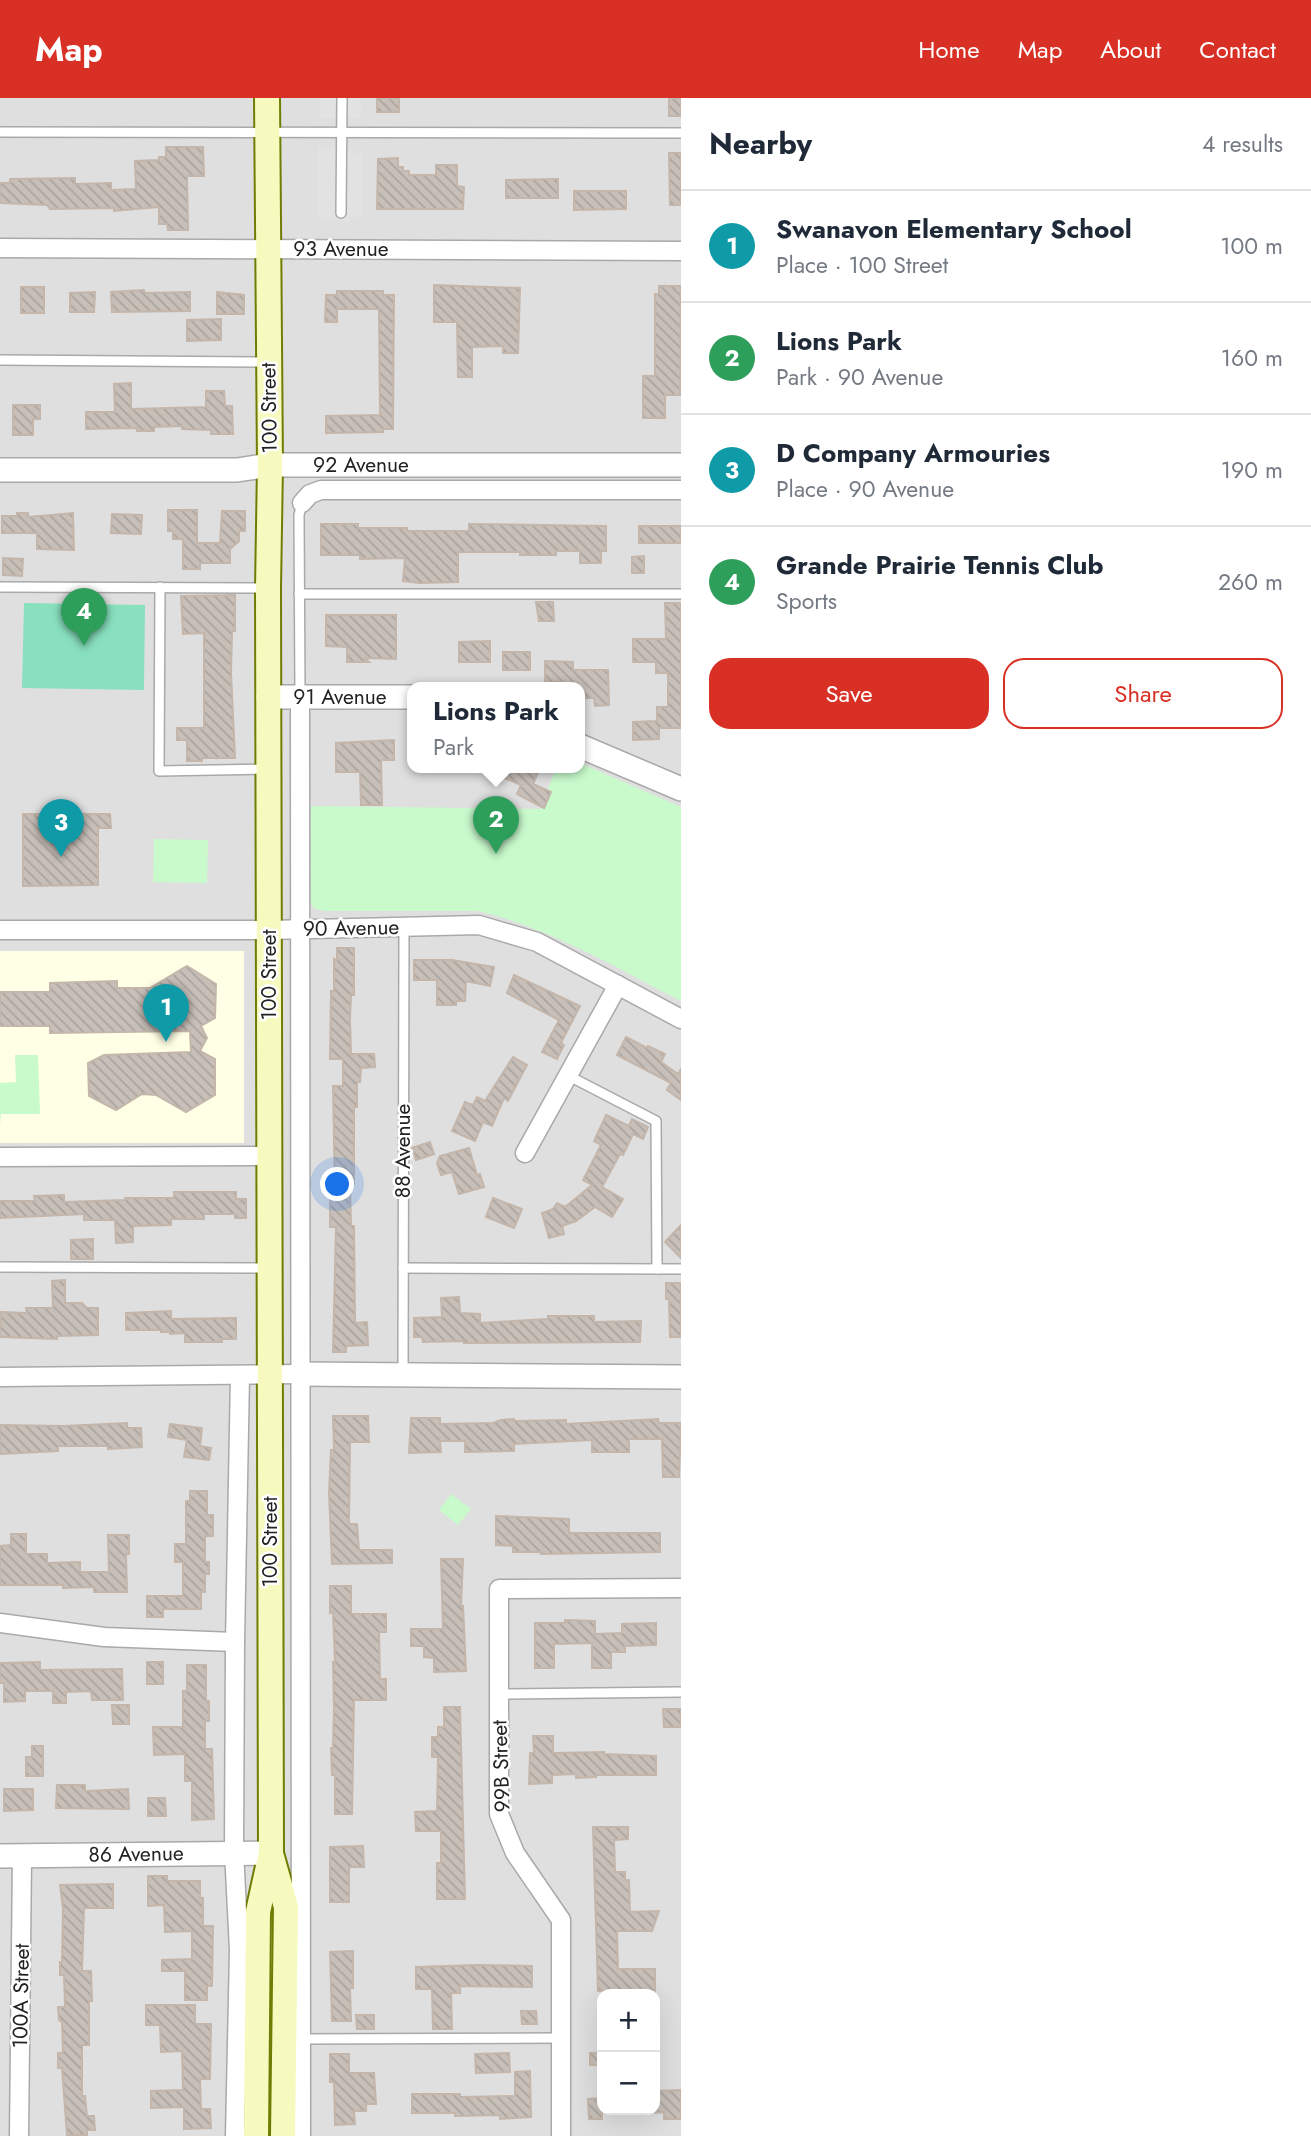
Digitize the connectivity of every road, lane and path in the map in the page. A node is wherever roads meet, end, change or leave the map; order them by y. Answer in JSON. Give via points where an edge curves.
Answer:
{"nodes":[{"id":1,"x":267,"y":98,"type":"edge"},
{"id":2,"x":342,"y":98,"type":"edge"},
{"id":3,"x":0,"y":132,"type":"edge"},
{"id":4,"x":267,"y":132,"type":"junction"},
{"id":5,"x":341,"y":132,"type":"junction"},
{"id":6,"x":681,"y":133,"type":"edge"},
{"id":7,"x":341,"y":213,"type":"dead end"},
{"id":8,"x":0,"y":248,"type":"edge"},
{"id":9,"x":269,"y":249,"type":"junction"},
{"id":10,"x":681,"y":251,"type":"edge"},
{"id":11,"x":0,"y":360,"type":"edge"},
{"id":12,"x":269,"y":362,"type":"junction"},
{"id":13,"x":270,"y":465,"type":"junction"},
{"id":14,"x":398,"y":465,"type":"junction"},
{"id":15,"x":681,"y":465,"type":"edge"},
{"id":16,"x":0,"y":470,"type":"edge"},
{"id":17,"x":398,"y":489,"type":"junction"},
{"id":18,"x":681,"y":490,"type":"edge"},
{"id":19,"x":302,"y":503,"type":"joint"},
{"id":20,"x":0,"y":587,"type":"edge"},
{"id":21,"x":160,"y":587,"type":"junction"},
{"id":22,"x":268,"y":588,"type":"junction"},
{"id":23,"x":299,"y":594,"type":"junction"},
{"id":24,"x":681,"y":594,"type":"edge"},
{"id":25,"x":268,"y":697,"type":"junction"},
{"id":26,"x":300,"y":697,"type":"junction"},
{"id":27,"x":407,"y":697,"type":"edge"},
{"id":28,"x":585,"y":748,"type":"edge"},
{"id":29,"x":269,"y":769,"type":"junction"},
{"id":30,"x":681,"y":789,"type":"edge"},
{"id":31,"x":404,"y":927,"type":"junction"},
{"id":32,"x":301,"y":929,"type":"junction"},
{"id":33,"x":0,"y":930,"type":"edge"},
{"id":34,"x":269,"y":930,"type":"junction"},
{"id":35,"x":618,"y":985,"type":"junction"},
{"id":36,"x":681,"y":1019,"type":"edge"},
{"id":37,"x":566,"y":1075,"type":"junction"},
{"id":38,"x":525,"y":1153,"type":"dead end"},
{"id":39,"x":270,"y":1156,"type":"junction"},
{"id":40,"x":0,"y":1157,"type":"edge"},
{"id":41,"x":0,"y":1267,"type":"edge"},
{"id":42,"x":270,"y":1268,"type":"junction"},
{"id":43,"x":403,"y":1268,"type":"junction"},
{"id":44,"x":657,"y":1269,"type":"junction"},
{"id":45,"x":681,"y":1269,"type":"edge"},
{"id":46,"x":299,"y":1374,"type":"junction"},
{"id":47,"x":240,"y":1375,"type":"junction"},
{"id":48,"x":270,"y":1375,"type":"junction"},
{"id":49,"x":403,"y":1375,"type":"junction"},
{"id":50,"x":0,"y":1377,"type":"edge"},
{"id":51,"x":681,"y":1377,"type":"edge"},
{"id":52,"x":681,"y":1588,"type":"edge"},
{"id":53,"x":0,"y":1623,"type":"edge"},
{"id":54,"x":235,"y":1642,"type":"junction"},
{"id":55,"x":681,"y":1692,"type":"edge"},
{"id":56,"x":499,"y":1693,"type":"junction"},
{"id":57,"x":234,"y":1851,"type":"junction"},
{"id":58,"x":271,"y":1853,"type":"junction"},
{"id":59,"x":11,"y":1856,"type":"edge"},
{"id":60,"x":563,"y":2038,"type":"junction"},
{"id":61,"x":300,"y":2039,"type":"junction"},
{"id":62,"x":19,"y":2136,"type":"edge"},
{"id":63,"x":235,"y":2136,"type":"edge"},
{"id":64,"x":256,"y":2136,"type":"edge"},
{"id":65,"x":283,"y":2136,"type":"edge"},
{"id":66,"x":300,"y":2136,"type":"edge"},
{"id":67,"x":561,"y":2136,"type":"edge"}],
"edges":[{"from":1,"to":4,"type":"main road","name":"100 Street"},
{"from":2,"to":5,"type":"lane"},
{"from":3,"to":4,"type":"lane"},
{"from":4,"to":5,"type":"lane"},
{"from":4,"to":9,"type":"main road","name":"100 Street"},
{"from":5,"to":6,"type":"lane"},
{"from":5,"to":7,"type":"lane"},
{"from":8,"to":9,"type":"street","name":"93 Avenue"},
{"from":9,"to":10,"type":"street","name":"93 Avenue"},
{"from":9,"to":12,"type":"main road","name":"100 Street"},
{"from":11,"to":12,"type":"lane"},
{"from":12,"to":13,"type":"main road","name":"100 Street"},
{"from":13,"to":14,"type":"street","name":"92 Avenue"},
{"from":13,"to":16,"type":"street","name":"92 Avenue","via":[[237,470]]},
{"from":13,"to":22,"type":"main road","name":"100 Street"},
{"from":14,"to":15,"type":"street","name":"92 Avenue"},
{"from":14,"to":17,"type":"lane"},
{"from":17,"to":18,"type":"street","name":"92 Avenue"},
{"from":17,"to":19,"type":"street","name":"92 Avenue","via":[[321,490]]},
{"from":19,"to":23,"type":"lane","name":"100 Street"},
{"from":20,"to":21,"type":"lane"},
{"from":21,"to":22,"type":"lane"},
{"from":21,"to":29,"type":"lane","via":[[159,771]]},
{"from":22,"to":25,"type":"main road","name":"100 Street"},
{"from":23,"to":24,"type":"lane"},
{"from":23,"to":26,"type":"lane","name":"100 Street"},
{"from":25,"to":26,"type":"street","name":"91 Avenue"},
{"from":25,"to":29,"type":"main road","name":"100 Street"},
{"from":26,"to":27,"type":"street","name":"91 Avenue"},
{"from":26,"to":32,"type":"street","name":"100 Street"},
{"from":28,"to":30,"type":"street"},
{"from":29,"to":34,"type":"main road","name":"100 Street"},
{"from":31,"to":32,"type":"street","name":"90 Avenue"},
{"from":31,"to":35,"type":"street","name":"90 Avenue","via":[[479,925],[537,942]]},
{"from":31,"to":43,"type":"lane","name":"88 Avenue"},
{"from":32,"to":34,"type":"street","name":"90 Avenue"},
{"from":32,"to":46,"type":"street","name":"100 Street"},
{"from":33,"to":34,"type":"street","name":"90 Avenue"},
{"from":34,"to":39,"type":"main road","name":"100 Street"},
{"from":35,"to":36,"type":"street","name":"90 Avenue"},
{"from":35,"to":37,"type":"street"},
{"from":37,"to":38,"type":"street"},
{"from":37,"to":44,"type":"lane","via":[[656,1121]]},
{"from":39,"to":40,"type":"street"},
{"from":39,"to":42,"type":"main road","name":"100 Street"},
{"from":41,"to":42,"type":"lane"},
{"from":42,"to":48,"type":"main road","name":"100 Street"},
{"from":43,"to":44,"type":"lane"},
{"from":43,"to":49,"type":"lane","name":"88 Avenue"},
{"from":44,"to":45,"type":"lane"},
{"from":46,"to":48,"type":"street"},
{"from":46,"to":49,"type":"street"},
{"from":46,"to":61,"type":"street","name":"100 Street"},
{"from":47,"to":48,"type":"street"},
{"from":47,"to":50,"type":"street"},
{"from":47,"to":54,"type":"street","name":"100 Street"},
{"from":48,"to":58,"type":"main road","name":"100 Street"},
{"from":49,"to":51,"type":"street"},
{"from":52,"to":56,"type":"street","name":"99B Street","via":[[499,1589]]},
{"from":53,"to":54,"type":"street","via":[[104,1637]]},
{"from":54,"to":57,"type":"street","name":"100 Street"},
{"from":55,"to":56,"type":"lane"},
{"from":56,"to":60,"type":"street","name":"99B Street","via":[[499,1815],[514,1853],[561,1920]]},
{"from":57,"to":58,"type":"street","name":"86 Avenue"},
{"from":57,"to":59,"type":"street","name":"86 Avenue"},
{"from":57,"to":63,"type":"street","name":"100 Street","via":[[239,1951]]},
{"from":58,"to":64,"type":"main road","name":"100 Street","via":[[258,1912]]},
{"from":58,"to":65,"type":"main road","name":"100 Street","via":[[286,1907]]},
{"from":59,"to":62,"type":"street","name":"100A Street"},
{"from":60,"to":61,"type":"lane"},
{"from":60,"to":67,"type":"street","name":"99B Street"},
{"from":61,"to":66,"type":"street","name":"100 Street"}]}
